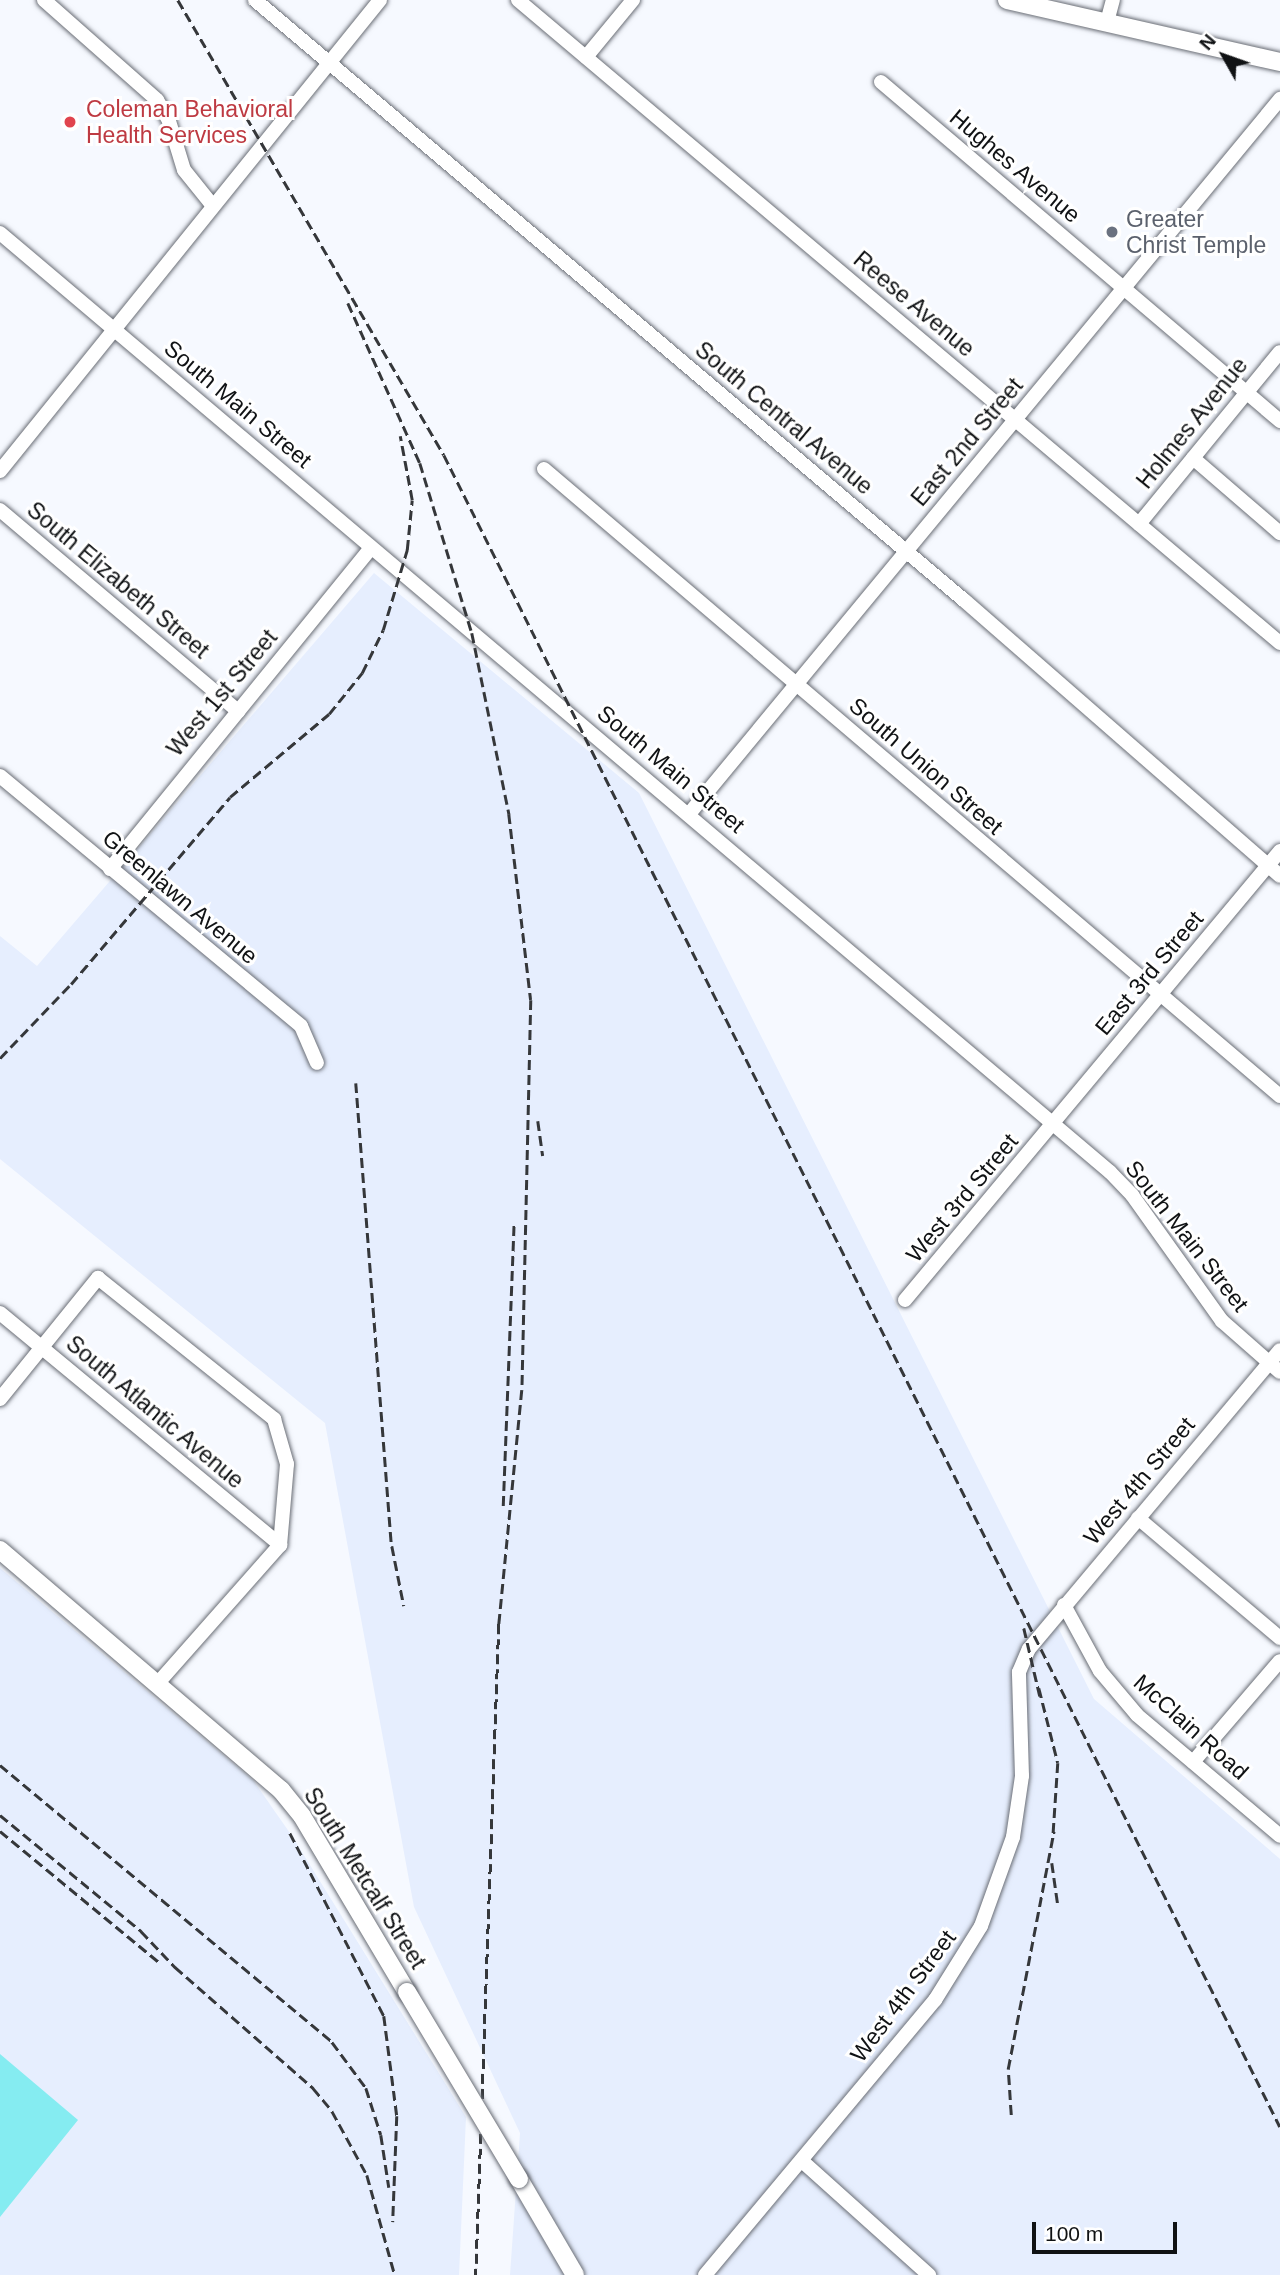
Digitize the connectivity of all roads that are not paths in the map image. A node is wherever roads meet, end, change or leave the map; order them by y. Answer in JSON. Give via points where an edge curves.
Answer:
{"nodes":[{"id":1,"x":44,"y":0,"type":"edge"},
{"id":2,"x":255,"y":0,"type":"edge"},
{"id":3,"x":380,"y":0,"type":"edge"},
{"id":4,"x":518,"y":0,"type":"edge"},
{"id":5,"x":633,"y":0,"type":"edge"},
{"id":6,"x":1007,"y":0,"type":"edge"},
{"id":7,"x":1112,"y":0,"type":"edge"},
{"id":8,"x":1107,"y":22,"type":"junction"},
{"id":9,"x":586,"y":57,"type":"junction"},
{"id":10,"x":1280,"y":62,"type":"edge"},
{"id":11,"x":328,"y":64,"type":"junction"},
{"id":12,"x":881,"y":82,"type":"dead end"},
{"id":13,"x":1280,"y":99,"type":"edge"},
{"id":14,"x":213,"y":206,"type":"junction"},
{"id":15,"x":0,"y":233,"type":"edge"},
{"id":16,"x":1124,"y":288,"type":"junction"},
{"id":17,"x":114,"y":328,"type":"junction"},
{"id":18,"x":1280,"y":352,"type":"edge"},
{"id":19,"x":1246,"y":392,"type":"junction"},
{"id":20,"x":1015,"y":419,"type":"junction"},
{"id":21,"x":1280,"y":421,"type":"edge"},
{"id":22,"x":1193,"y":458,"type":"junction"},
{"id":23,"x":544,"y":469,"type":"dead end"},
{"id":24,"x":0,"y":471,"type":"edge"},
{"id":25,"x":0,"y":510,"type":"edge"},
{"id":26,"x":1139,"y":524,"type":"junction"},
{"id":27,"x":1280,"y":533,"type":"edge"},
{"id":28,"x":371,"y":548,"type":"junction"},
{"id":29,"x":905,"y":551,"type":"junction"},
{"id":30,"x":1280,"y":643,"type":"edge"},
{"id":31,"x":796,"y":683,"type":"junction"},
{"id":32,"x":238,"y":711,"type":"junction"},
{"id":33,"x":0,"y":776,"type":"edge"},
{"id":34,"x":689,"y":814,"type":"junction"},
{"id":35,"x":1280,"y":851,"type":"edge"},
{"id":36,"x":1268,"y":866,"type":"junction"},
{"id":37,"x":110,"y":869,"type":"junction"},
{"id":38,"x":1280,"y":876,"type":"edge"},
{"id":39,"x":1159,"y":996,"type":"junction"},
{"id":40,"x":317,"y":1063,"type":"dead end"},
{"id":41,"x":1280,"y":1096,"type":"edge"},
{"id":42,"x":1053,"y":1125,"type":"junction"},
{"id":43,"x":905,"y":1300,"type":"dead end"},
{"id":44,"x":0,"y":1313,"type":"edge"},
{"id":45,"x":42,"y":1348,"type":"junction"},
{"id":46,"x":1280,"y":1350,"type":"edge"},
{"id":47,"x":1275,"y":1368,"type":"edge"},
{"id":48,"x":0,"y":1399,"type":"edge"},
{"id":49,"x":1138,"y":1518,"type":"junction"},
{"id":50,"x":280,"y":1545,"type":"junction"},
{"id":51,"x":0,"y":1550,"type":"edge"},
{"id":52,"x":1064,"y":1605,"type":"junction"},
{"id":53,"x":1280,"y":1638,"type":"edge"},
{"id":54,"x":1280,"y":1661,"type":"edge"},
{"id":55,"x":159,"y":1682,"type":"junction"},
{"id":56,"x":1193,"y":1762,"type":"junction"},
{"id":57,"x":1280,"y":1836,"type":"edge"},
{"id":58,"x":802,"y":2161,"type":"junction"},
{"id":59,"x":575,"y":2275,"type":"edge"},
{"id":60,"x":705,"y":2275,"type":"edge"},
{"id":61,"x":929,"y":2275,"type":"edge"}],
"edges":[{"from":1,"to":14,"type":"street","via":[[158,100],[184,170]]},
{"from":2,"to":11,"type":"street","name":"South Central Avenue"},
{"from":3,"to":11,"type":"street"},
{"from":4,"to":9,"type":"street","name":"Reese Avenue"},
{"from":5,"to":9,"type":"street"},
{"from":6,"to":8,"type":"main road"},
{"from":7,"to":8,"type":"street"},
{"from":8,"to":10,"type":"main road"},
{"from":9,"to":20,"type":"street","name":"Reese Avenue"},
{"from":11,"to":14,"type":"street"},
{"from":11,"to":29,"type":"street","name":"South Central Avenue"},
{"from":12,"to":16,"type":"street","name":"Hughes Avenue"},
{"from":13,"to":16,"type":"street","name":"East 2nd Street"},
{"from":14,"to":17,"type":"street"},
{"from":15,"to":17,"type":"street","name":"South Main Street"},
{"from":16,"to":19,"type":"street","name":"Hughes Avenue"},
{"from":16,"to":20,"type":"street","name":"East 2nd Street"},
{"from":17,"to":24,"type":"street"},
{"from":17,"to":28,"type":"street","name":"South Main Street"},
{"from":18,"to":19,"type":"street","name":"Holmes Avenue"},
{"from":19,"to":21,"type":"street","name":"Hughes Avenue"},
{"from":19,"to":22,"type":"street","name":"Holmes Avenue"},
{"from":20,"to":26,"type":"street","name":"Reese Avenue"},
{"from":20,"to":29,"type":"street","name":"East 2nd Street"},
{"from":22,"to":26,"type":"street","name":"Holmes Avenue"},
{"from":22,"to":27,"type":"street"},
{"from":23,"to":31,"type":"street","name":"South Union Street"},
{"from":25,"to":32,"type":"street","name":"South Elizabeth Street"},
{"from":26,"to":30,"type":"street","name":"Reese Avenue"},
{"from":28,"to":32,"type":"street","name":"West 1st Street"},
{"from":28,"to":34,"type":"street","name":"South Main Street"},
{"from":29,"to":31,"type":"street","name":"East 2nd Street"},
{"from":29,"to":36,"type":"street","name":"South Central Avenue"},
{"from":31,"to":34,"type":"street","name":"East 2nd Street"},
{"from":31,"to":39,"type":"street","name":"South Union Street"},
{"from":32,"to":37,"type":"street","name":"West 1st Street"},
{"from":33,"to":37,"type":"street","name":"Greenlawn Avenue"},
{"from":34,"to":42,"type":"street","name":"South Main Street"},
{"from":35,"to":36,"type":"street","name":"East 3rd Street"},
{"from":36,"to":38,"type":"street","name":"South Central Avenue"},
{"from":36,"to":39,"type":"street","name":"East 3rd Street"},
{"from":37,"to":40,"type":"street","name":"Greenlawn Avenue","via":[[301,1026]]},
{"from":39,"to":41,"type":"street","name":"South Union Street"},
{"from":39,"to":42,"type":"street","name":"East 3rd Street"},
{"from":42,"to":43,"type":"street","name":"West 3rd Street"},
{"from":42,"to":47,"type":"street","name":"South Main Street","via":[[1132,1195],[1222,1321]]},
{"from":44,"to":45,"type":"street","name":"South Atlantic Avenue"},
{"from":45,"to":48,"type":"street"},
{"from":45,"to":50,"type":"street","name":"South Atlantic Avenue"},
{"from":45,"to":50,"type":"street","via":[[98,1278],[243,1391],[274,1419],[284,1446],[287,1464]]},
{"from":46,"to":47,"type":"street","name":"West 4th Street"},
{"from":47,"to":49,"type":"street","name":"West 4th Street"},
{"from":49,"to":52,"type":"street","name":"West 4th Street"},
{"from":49,"to":53,"type":"street"},
{"from":50,"to":55,"type":"street"},
{"from":51,"to":55,"type":"main road","name":"South Metcalf Street"},
{"from":52,"to":56,"type":"street","name":"McClain Road","via":[[1109,1684],[1137,1716]]},
{"from":52,"to":58,"type":"street","name":"West 4th Street","via":[[1022,1662],[1017,1813],[1002,1878],[981,1926],[935,2000]]},
{"from":54,"to":56,"type":"street"},
{"from":55,"to":59,"type":"main road","name":"South Metcalf Street","bridge":true,"via":[[281,1790],[302,1816]]},
{"from":56,"to":57,"type":"street","name":"McClain Road"},
{"from":58,"to":60,"type":"street","name":"West 4th Street"},
{"from":58,"to":61,"type":"street"}]}
